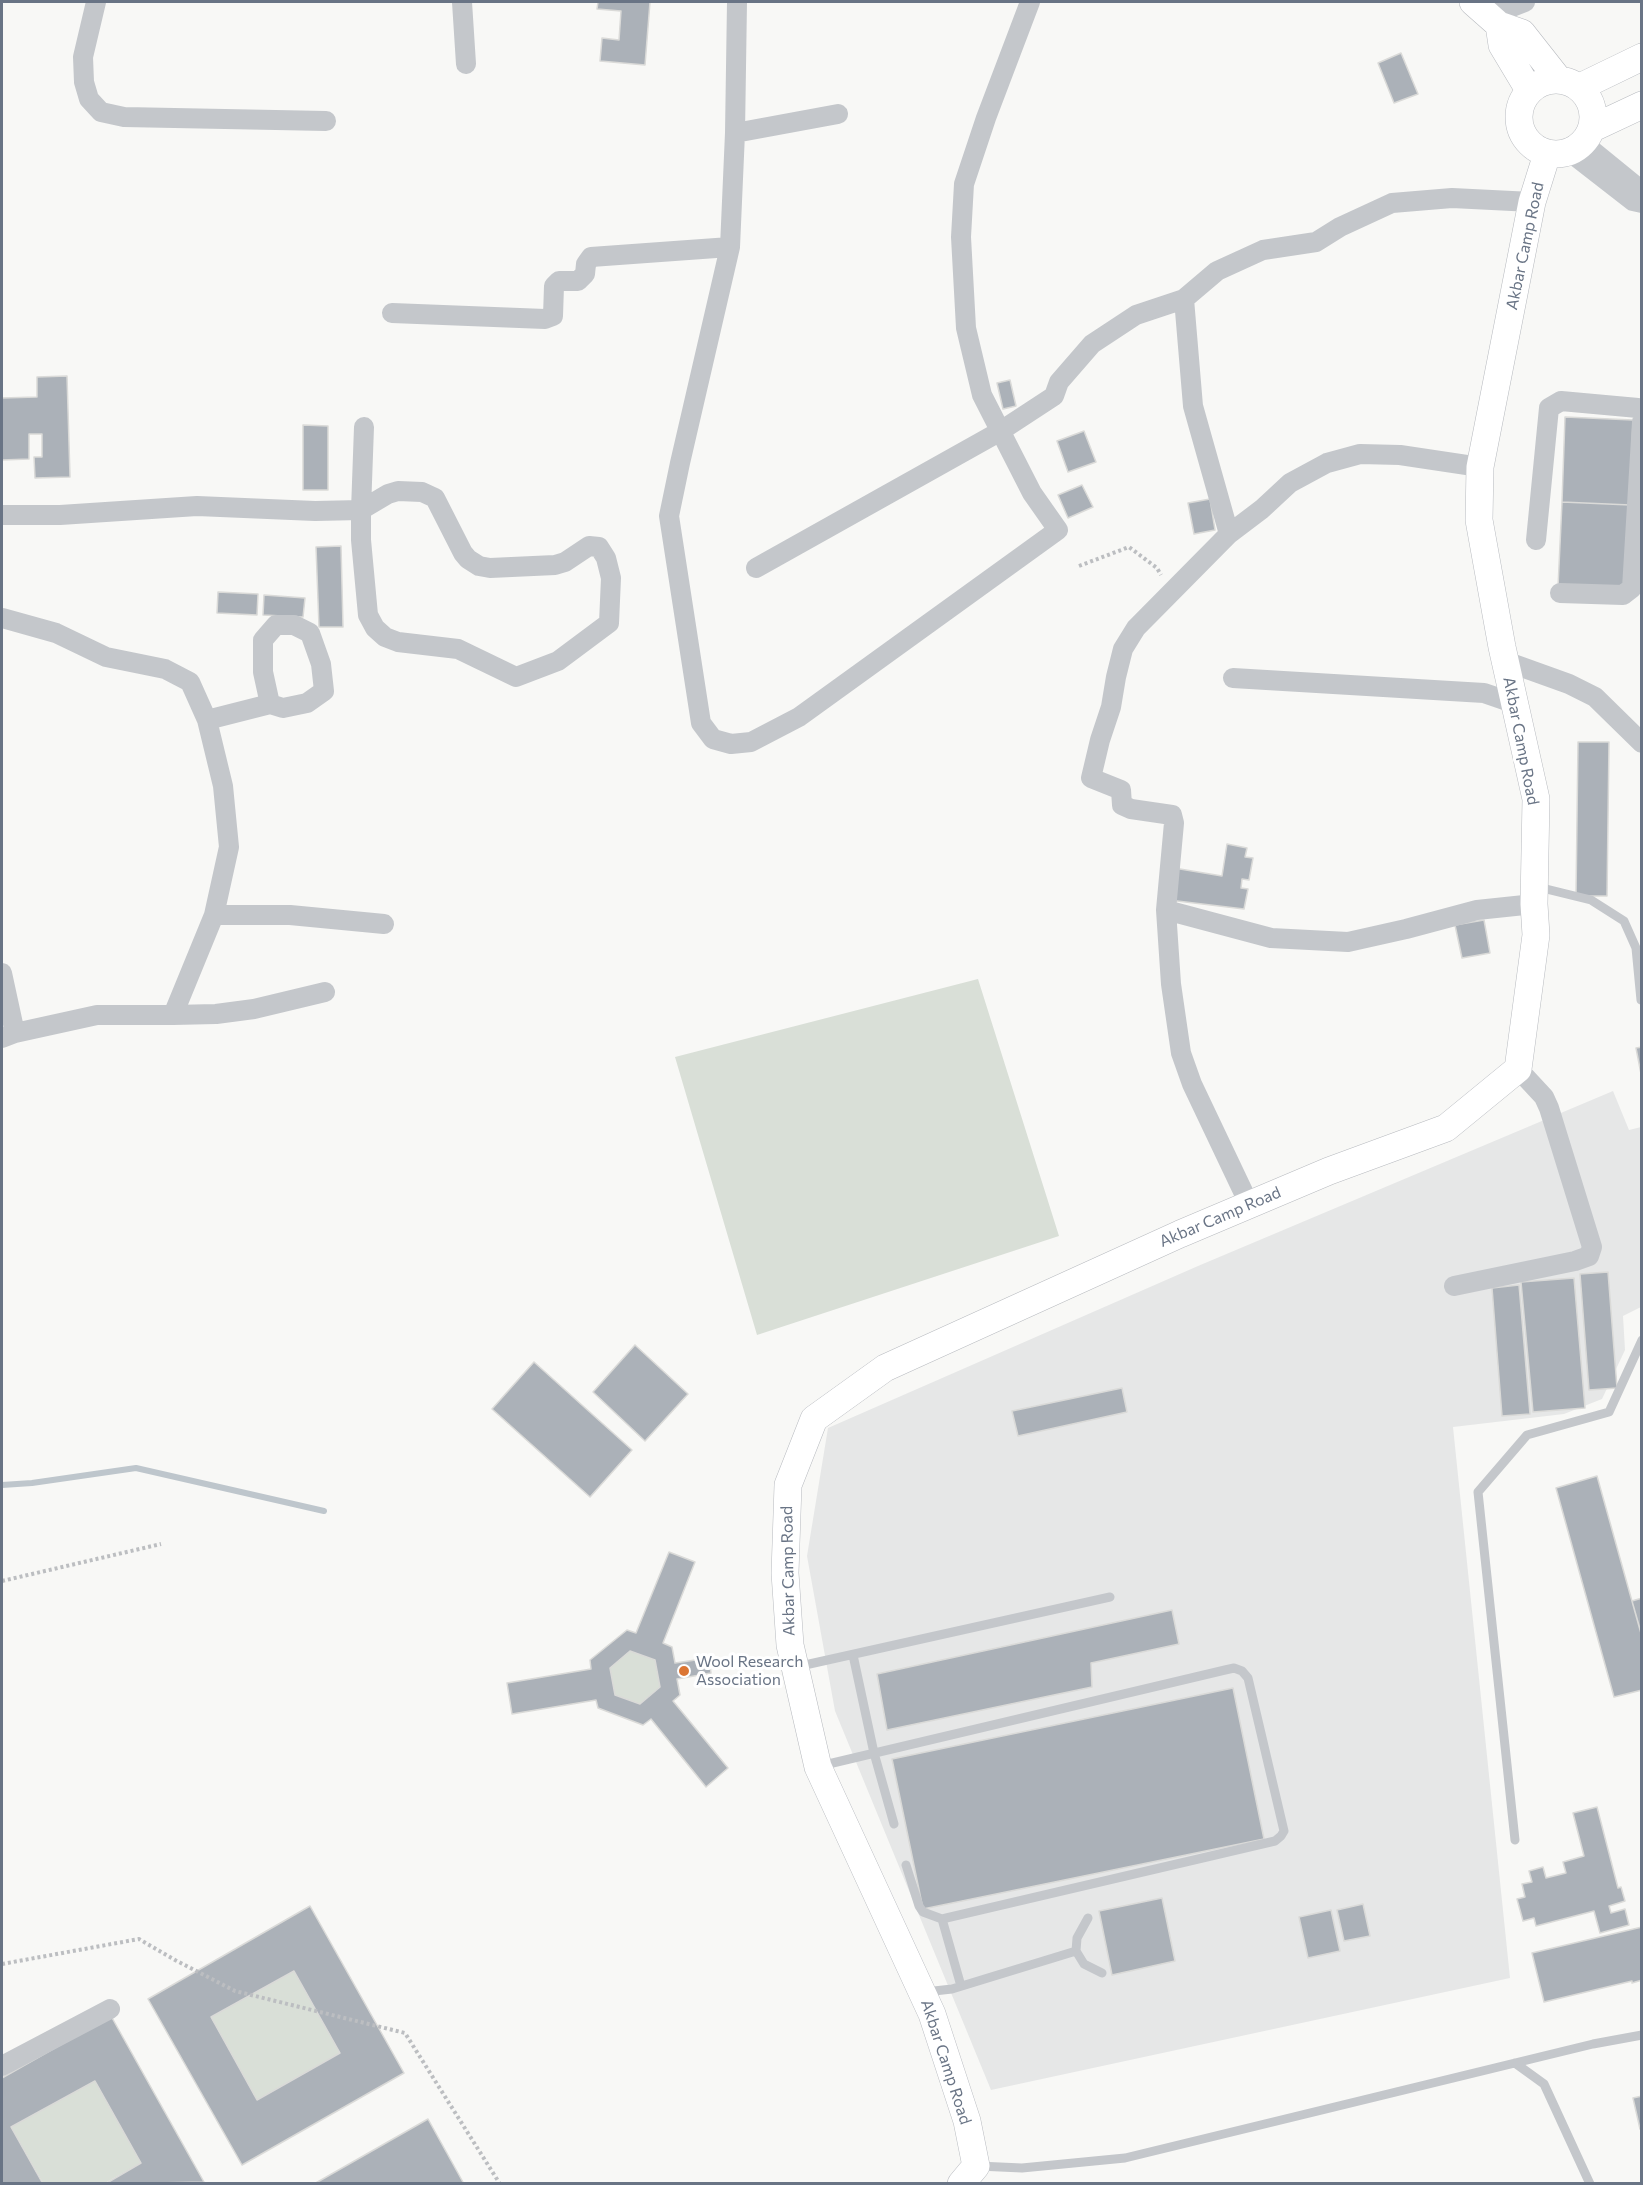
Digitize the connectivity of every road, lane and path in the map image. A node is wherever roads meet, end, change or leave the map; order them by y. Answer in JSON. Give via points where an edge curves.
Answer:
{"nodes":[{"id":1,"x":96,"y":2,"type":"edge"},
{"id":2,"x":462,"y":2,"type":"edge"},
{"id":3,"x":736,"y":2,"type":"edge"},
{"id":4,"x":1030,"y":2,"type":"edge"},
{"id":5,"x":1525,"y":2,"type":"edge"},
{"id":6,"x":1487,"y":14,"type":"edge"},
{"id":7,"x":1641,"y":57,"type":"edge"},
{"id":8,"x":466,"y":64,"type":"dead end"},
{"id":9,"x":1569,"y":83,"type":"junction"},
{"id":10,"x":1529,"y":90,"type":"junction"},
{"id":11,"x":1641,"y":105,"type":"edge"},
{"id":12,"x":838,"y":114,"type":"dead end"},
{"id":13,"x":326,"y":121,"type":"dead end"},
{"id":14,"x":735,"y":133,"type":"junction"},
{"id":15,"x":1573,"y":144,"type":"junction"},
{"id":16,"x":1641,"y":191,"type":"edge"},
{"id":17,"x":1532,"y":202,"type":"junction"},
{"id":18,"x":1641,"y":203,"type":"edge"},
{"id":19,"x":730,"y":248,"type":"junction"},
{"id":20,"x":1184,"y":299,"type":"junction"},
{"id":21,"x":392,"y":313,"type":"dead end"},
{"id":22,"x":1641,"y":410,"type":"edge"},
{"id":23,"x":364,"y":427,"type":"dead end"},
{"id":24,"x":999,"y":432,"type":"junction"},
{"id":25,"x":1480,"y":467,"type":"junction"},
{"id":26,"x":362,"y":510,"type":"junction"},
{"id":27,"x":2,"y":515,"type":"edge"},
{"id":28,"x":1229,"y":534,"type":"junction"},
{"id":29,"x":1536,"y":540,"type":"dead end"},
{"id":30,"x":1080,"y":566,"type":"dead end"},
{"id":31,"x":756,"y":568,"type":"dead end"},
{"id":32,"x":1560,"y":592,"type":"dead end"},
{"id":33,"x":1172,"y":593,"type":"junction"},
{"id":34,"x":2,"y":618,"type":"edge"},
{"id":35,"x":1506,"y":661,"type":"junction"},
{"id":36,"x":1233,"y":678,"type":"dead end"},
{"id":37,"x":270,"y":704,"type":"dead end"},
{"id":38,"x":1516,"y":704,"type":"junction"},
{"id":39,"x":207,"y":720,"type":"junction"},
{"id":40,"x":1641,"y":743,"type":"edge"},
{"id":41,"x":1534,"y":895,"type":"junction"},
{"id":42,"x":1166,"y":910,"type":"junction"},
{"id":43,"x":214,"y":915,"type":"junction"},
{"id":44,"x":384,"y":924,"type":"dead end"},
{"id":45,"x":2,"y":973,"type":"edge"},
{"id":46,"x":325,"y":992,"type":"dead end"},
{"id":47,"x":1641,"y":1000,"type":"edge"},
{"id":48,"x":173,"y":1015,"type":"junction"},
{"id":49,"x":8,"y":1036,"type":"edge"},
{"id":50,"x":1518,"y":1069,"type":"junction"},
{"id":51,"x":1249,"y":1204,"type":"junction"},
{"id":52,"x":1454,"y":1286,"type":"dead end"},
{"id":53,"x":1641,"y":1340,"type":"edge"},
{"id":54,"x":161,"y":1544,"type":"dead end"},
{"id":55,"x":2,"y":1581,"type":"edge"},
{"id":56,"x":1110,"y":1597,"type":"dead end"},
{"id":57,"x":853,"y":1655,"type":"junction"},
{"id":58,"x":795,"y":1667,"type":"junction"},
{"id":59,"x":874,"y":1753,"type":"junction"},
{"id":60,"x":818,"y":1767,"type":"junction"},
{"id":61,"x":894,"y":1824,"type":"dead end"},
{"id":62,"x":1515,"y":1840,"type":"dead end"},
{"id":63,"x":906,"y":1865,"type":"dead end"},
{"id":64,"x":942,"y":1918,"type":"junction"},
{"id":65,"x":1088,"y":1918,"type":"dead end"},
{"id":66,"x":1076,"y":1951,"type":"junction"},
{"id":67,"x":2,"y":1964,"type":"edge"},
{"id":68,"x":1102,"y":1973,"type":"dead end"},
{"id":69,"x":961,"y":1986,"type":"junction"},
{"id":70,"x":923,"y":1992,"type":"junction"},
{"id":71,"x":110,"y":2009,"type":"dead end"},
{"id":72,"x":1641,"y":2035,"type":"edge"},
{"id":73,"x":1515,"y":2063,"type":"junction"},
{"id":74,"x":2,"y":2066,"type":"edge"},
{"id":75,"x":968,"y":2175,"type":"edge"},
{"id":76,"x":500,"y":2184,"type":"edge"},
{"id":77,"x":1590,"y":2184,"type":"edge"}],
"edges":[{"from":1,"to":13,"type":"street","via":[[83,57],[84,82],[89,99],[101,112],[124,117]]},
{"from":2,"to":8,"type":"street"},
{"from":3,"to":14,"type":"street"},
{"from":4,"to":24,"type":"street","via":[[964,184],[961,237],[966,328],[982,395]]},
{"from":5,"to":6,"type":"street"},
{"from":6,"to":9,"type":"street","via":[[1522,33]]},
{"from":6,"to":10,"type":"street"},
{"from":7,"to":9,"type":"street"},
{"from":9,"to":10,"type":"street","via":[[1542,81]]},
{"from":9,"to":15,"type":"street","via":[[1589,98],[1594,113]]},
{"from":10,"to":15,"type":"street","via":[[1521,104],[1519,120],[1523,135],[1533,147]]},
{"from":11,"to":15,"type":"street"},
{"from":12,"to":14,"type":"street"},
{"from":14,"to":19,"type":"street"},
{"from":15,"to":16,"type":"street"},
{"from":15,"to":17,"type":"street","name":"Akbar Camp Road"},
{"from":15,"to":18,"type":"street","via":[[1633,201]]},
{"from":17,"to":20,"type":"street","via":[[1452,198],[1392,203],[1316,242],[1263,250],[1217,271]]},
{"from":17,"to":25,"type":"street","name":"Akbar Camp Road"},
{"from":19,"to":21,"type":"street","via":[[591,257],[578,281],[559,281],[554,286],[553,316],[545,320]]},
{"from":19,"to":24,"type":"street","via":[[669,516],[696,698],[701,723],[713,739],[731,744],[752,742],[799,717],[1058,530],[1032,494]]},
{"from":20,"to":24,"type":"street","via":[[1136,315],[1092,344],[1059,382],[1054,396]]},
{"from":20,"to":28,"type":"street","via":[[1193,406]]},
{"from":22,"to":29,"type":"street","via":[[1561,401],[1549,408]]},
{"from":22,"to":32,"type":"street","via":[[1632,588],[1623,595]]},
{"from":23,"to":26,"type":"street"},
{"from":24,"to":31,"type":"street"},
{"from":25,"to":28,"type":"street","via":[[1400,455],[1359,454],[1327,463],[1290,483]]},
{"from":25,"to":35,"type":"street","name":"Akbar Camp Road","via":[[1479,520]]},
{"from":26,"to":26,"type":"street","via":[[368,615],[385,637],[458,649],[516,677],[558,661],[609,623],[611,579],[599,547],[589,546],[555,565],[490,568],[479,566],[463,552],[435,498],[422,492],[398,490]]},
{"from":26,"to":27,"type":"street","via":[[197,506]]},
{"from":28,"to":33,"type":"street"},
{"from":30,"to":33,"type":"path","via":[[1129,547],[1157,568]]},
{"from":33,"to":42,"type":"street","via":[[1136,628],[1123,649],[1091,778],[1121,790],[1122,805],[1172,814]]},
{"from":34,"to":39,"type":"street","via":[[56,633],[106,657],[165,669],[190,682]]},
{"from":35,"to":38,"type":"street","name":"Akbar Camp Road"},
{"from":35,"to":40,"type":"street","via":[[1595,697]]},
{"from":36,"to":38,"type":"street","via":[[1484,693]]},
{"from":37,"to":39,"type":"street"},
{"from":38,"to":41,"type":"street","name":"Akbar Camp Road","via":[[1536,799]]},
{"from":39,"to":43,"type":"street","via":[[223,786],[229,847]]},
{"from":41,"to":42,"type":"street","via":[[1348,942],[1271,938]]},
{"from":41,"to":47,"type":"lane","via":[[1591,900],[1624,921],[1636,948]]},
{"from":41,"to":50,"type":"street","name":"Akbar Camp Road","via":[[1536,935]]},
{"from":42,"to":51,"type":"street","via":[[1173,1006],[1181,1053]]},
{"from":43,"to":44,"type":"street","via":[[290,915]]},
{"from":43,"to":48,"type":"street"},
{"from":45,"to":49,"type":"street"},
{"from":46,"to":48,"type":"street","via":[[254,1009]]},
{"from":48,"to":49,"type":"street","via":[[97,1015]]},
{"from":50,"to":51,"type":"street","name":"Akbar Camp Road","via":[[1446,1128]]},
{"from":50,"to":52,"type":"street","via":[[1549,1108],[1592,1247],[1589,1257],[1575,1261]]},
{"from":51,"to":58,"type":"street","name":"Akbar Camp Road","via":[[885,1368],[814,1419],[788,1485],[785,1573]]},
{"from":53,"to":62,"type":"lane","via":[[1609,1412],[1527,1436],[1478,1492]]},
{"from":54,"to":55,"type":"path"},
{"from":56,"to":57,"type":"lane"},
{"from":57,"to":58,"type":"lane"},
{"from":57,"to":59,"type":"lane"},
{"from":58,"to":60,"type":"street","name":"Akbar Camp Road"},
{"from":59,"to":60,"type":"lane"},
{"from":59,"to":61,"type":"lane"},
{"from":59,"to":64,"type":"lane","via":[[1234,1668],[1248,1678],[1284,1831],[1275,1841]]},
{"from":60,"to":70,"type":"street","name":"Akbar Camp Road"},
{"from":63,"to":64,"type":"lane","via":[[923,1912]]},
{"from":64,"to":69,"type":"lane"},
{"from":65,"to":66,"type":"lane","via":[[1077,1938]]},
{"from":66,"to":68,"type":"lane","via":[[1084,1964]]},
{"from":66,"to":69,"type":"lane"},
{"from":67,"to":76,"type":"path","via":[[139,1939],[235,1991],[405,2034]]},
{"from":69,"to":70,"type":"lane"},
{"from":70,"to":75,"type":"street","name":"Akbar Camp Road","via":[[967,2121]]},
{"from":71,"to":74,"type":"street"},
{"from":72,"to":73,"type":"lane"},
{"from":73,"to":75,"type":"lane","via":[[1125,2158]]},
{"from":73,"to":77,"type":"lane","via":[[1544,2084]]}]}
